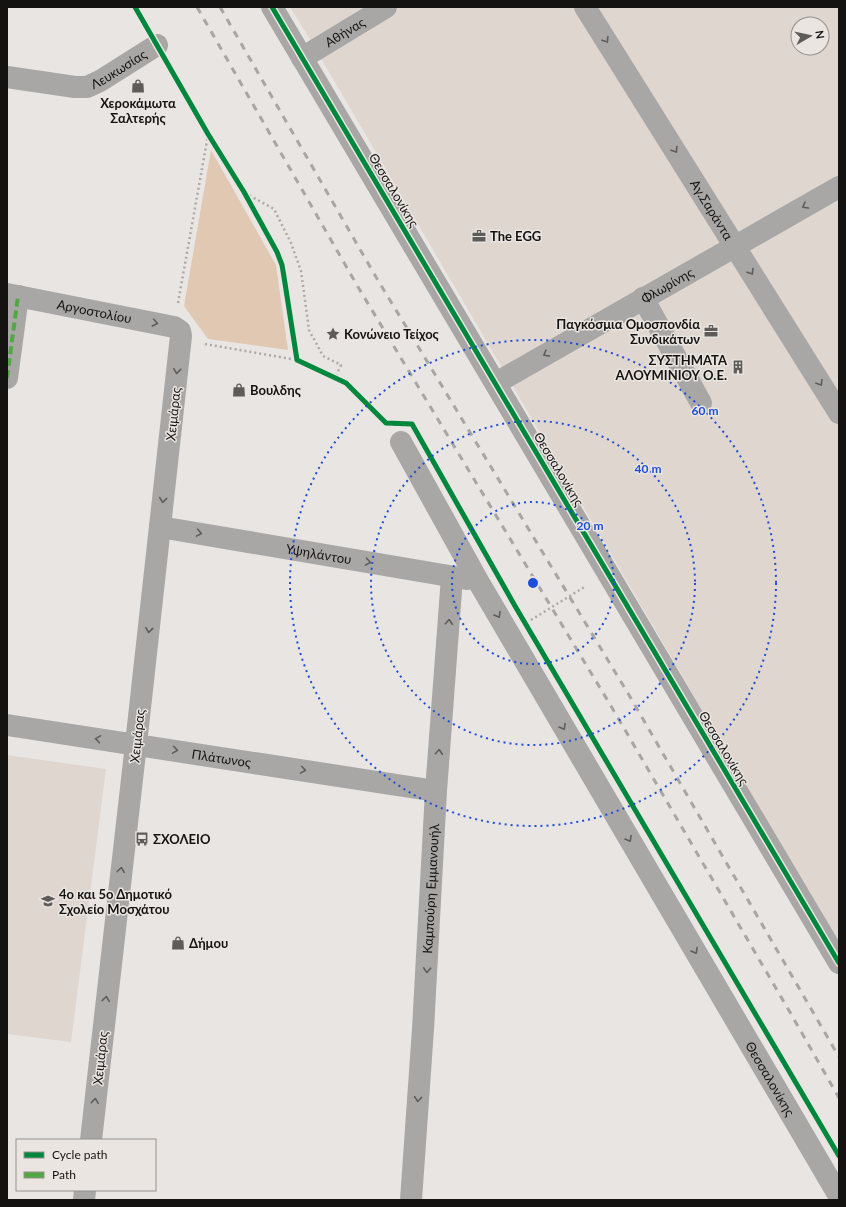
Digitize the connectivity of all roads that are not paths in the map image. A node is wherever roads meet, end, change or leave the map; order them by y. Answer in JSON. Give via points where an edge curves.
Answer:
{"nodes":[{"id":1,"x":272,"y":7,"type":"edge"},
{"id":2,"x":386,"y":7,"type":"edge"},
{"id":3,"x":585,"y":7,"type":"edge"},
{"id":4,"x":157,"y":45,"type":"road end"},
{"id":5,"x":302,"y":58,"type":"junction"},
{"id":6,"x":7,"y":77,"type":"edge"},
{"id":7,"x":839,"y":187,"type":"edge"},
{"id":8,"x":735,"y":246,"type":"junction"},
{"id":9,"x":12,"y":295,"type":"edge"},
{"id":10,"x":643,"y":298,"type":"junction"},
{"id":11,"x":178,"y":333,"type":"joint"},
{"id":12,"x":7,"y":378,"type":"edge"},
{"id":13,"x":496,"y":383,"type":"junction"},
{"id":14,"x":701,"y":403,"type":"dead end"},
{"id":15,"x":839,"y":413,"type":"edge"},
{"id":16,"x":397,"y":433,"type":"road end"},
{"id":17,"x":160,"y":526,"type":"junction"},
{"id":18,"x":452,"y":577,"type":"junction"},
{"id":19,"x":478,"y":581,"type":"junction"},
{"id":20,"x":7,"y":725,"type":"edge"},
{"id":21,"x":136,"y":744,"type":"junction"},
{"id":22,"x":436,"y":791,"type":"junction"},
{"id":23,"x":839,"y":963,"type":"edge"},
{"id":24,"x":91,"y":1139,"type":"edge"},
{"id":25,"x":839,"y":1196,"type":"edge"},
{"id":26,"x":411,"y":1200,"type":"edge"}],
"edges":[{"from":1,"to":5,"type":"street","name":"Θεσσαλονίκης"},
{"from":2,"to":5,"type":"street","name":"Αθήνας"},
{"from":3,"to":8,"type":"street","name":"Αγ.Σαράντα","one_way":true},
{"from":4,"to":6,"type":"street","name":"Λευκωσίας","via":[[87,87]]},
{"from":5,"to":13,"type":"street","name":"Θεσσαλονίκης"},
{"from":7,"to":8,"type":"street","name":"Φλωρίνης","one_way":true},
{"from":8,"to":10,"type":"street","name":"Φλωρίνης"},
{"from":8,"to":15,"type":"street","name":"Αγ.Σαράντα","one_way":true},
{"from":9,"to":11,"type":"street","name":"Αργοστολίου","one_way":true},
{"from":9,"to":12,"type":"street"},
{"from":10,"to":13,"type":"street","name":"Φλωρίνης","one_way":true},
{"from":10,"to":14,"type":"street"},
{"from":11,"to":17,"type":"street","name":"Χειμάρας","one_way":true},
{"from":13,"to":23,"type":"street","name":"Θεσσαλονίκης"},
{"from":16,"to":19,"type":"street","name":"Θεσσαλονίκης"},
{"from":17,"to":18,"type":"street","name":"Υψηλάντου","one_way":true},
{"from":17,"to":21,"type":"street","name":"Χειμάρας","one_way":true},
{"from":18,"to":19,"type":"street","name":"Υψηλάντου"},
{"from":22,"to":18,"type":"street","name":"Καμπούρη Εμμανουήλ","one_way":true},
{"from":19,"to":25,"type":"street","name":"Θεσσαλονίκης","one_way":true},
{"from":21,"to":20,"type":"street","name":"Πλάτωνος","one_way":true},
{"from":21,"to":22,"type":"street","name":"Πλάτωνος","one_way":true},
{"from":24,"to":21,"type":"street","name":"Χειμάρας","one_way":true},
{"from":22,"to":26,"type":"street","name":"Καμπούρη Εμμανουήλ","one_way":true}]}
